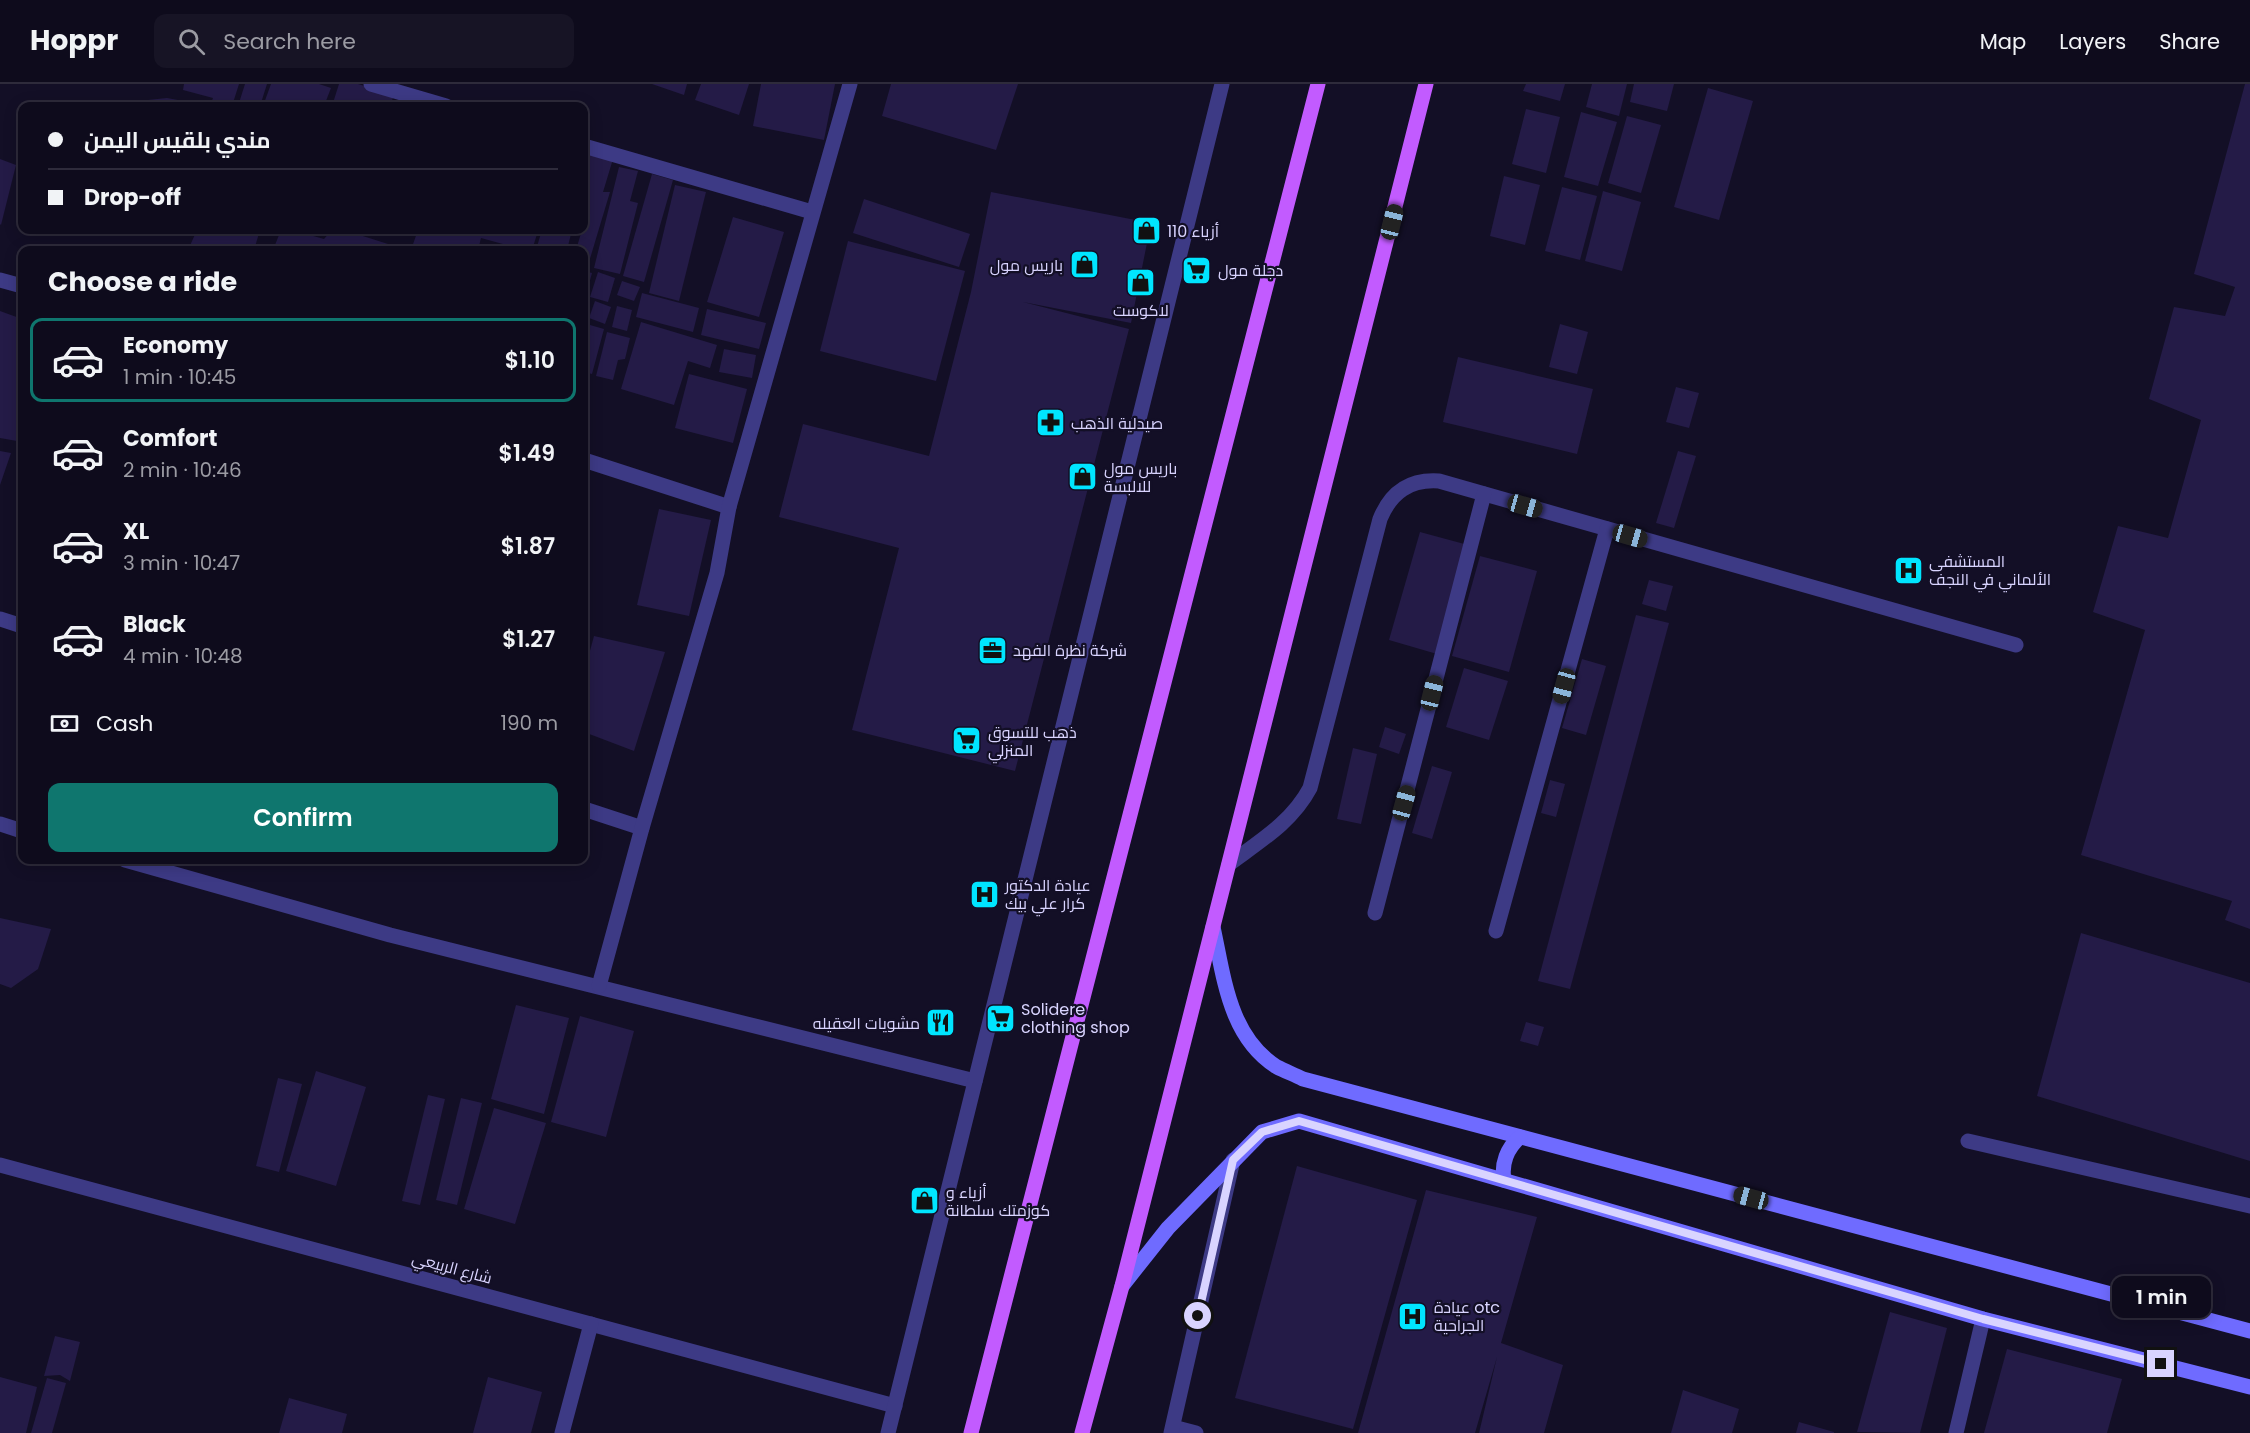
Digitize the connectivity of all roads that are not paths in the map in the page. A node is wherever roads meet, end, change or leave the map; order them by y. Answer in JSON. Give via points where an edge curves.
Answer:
{"nodes":[{"id":1,"x":371,"y":84,"type":"edge"},
{"id":2,"x":850,"y":84,"type":"edge"},
{"id":3,"x":1222,"y":84,"type":"edge"},
{"id":4,"x":1318,"y":84,"type":"edge"},
{"id":5,"x":1426,"y":84,"type":"edge"},
{"id":6,"x":432,"y":102,"type":"edge"},
{"id":7,"x":588,"y":147,"type":"edge"},
{"id":8,"x":812,"y":212,"type":"junction"},
{"id":9,"x":0,"y":280,"type":"edge"},
{"id":10,"x":18,"y":285,"type":"edge"},
{"id":11,"x":588,"y":461,"type":"edge"},
{"id":12,"x":1484,"y":494,"type":"junction"},
{"id":13,"x":729,"y":507,"type":"junction"},
{"id":14,"x":1607,"y":529,"type":"junction"},
{"id":15,"x":1,"y":624,"type":"edge"},
{"id":16,"x":18,"y":626,"type":"edge"},
{"id":17,"x":2016,"y":645,"type":"dead end"},
{"id":18,"x":588,"y":810,"type":"edge"},
{"id":19,"x":0,"y":824,"type":"edge"},
{"id":20,"x":642,"y":828,"type":"junction"},
{"id":21,"x":18,"y":830,"type":"edge"},
{"id":22,"x":139,"y":864,"type":"edge"},
{"id":23,"x":1229,"y":864,"type":"junction"},
{"id":24,"x":1375,"y":913,"type":"dead end"},
{"id":25,"x":1213,"y":927,"type":"junction"},
{"id":26,"x":1496,"y":931,"type":"dead end"},
{"id":27,"x":599,"y":986,"type":"junction"},
{"id":28,"x":975,"y":1081,"type":"junction"},
{"id":29,"x":1520,"y":1137,"type":"junction"},
{"id":30,"x":1968,"y":1141,"type":"dead end"},
{"id":31,"x":1233,"y":1160,"type":"junction"},
{"id":32,"x":0,"y":1165,"type":"edge"},
{"id":33,"x":1504,"y":1180,"type":"junction"},
{"id":34,"x":2250,"y":1206,"type":"edge"},
{"id":35,"x":1122,"y":1286,"type":"junction"},
{"id":36,"x":1983,"y":1319,"type":"junction"},
{"id":37,"x":591,"y":1324,"type":"junction"},
{"id":38,"x":2250,"y":1331,"type":"edge"},
{"id":39,"x":2250,"y":1387,"type":"edge"},
{"id":40,"x":895,"y":1406,"type":"junction"},
{"id":41,"x":1172,"y":1430,"type":"edge"},
{"id":42,"x":562,"y":1433,"type":"edge"},
{"id":43,"x":888,"y":1433,"type":"edge"},
{"id":44,"x":971,"y":1433,"type":"edge"},
{"id":45,"x":1082,"y":1433,"type":"edge"},
{"id":46,"x":1196,"y":1433,"type":"edge"},
{"id":47,"x":1956,"y":1433,"type":"edge"}],
"edges":[{"from":1,"to":6,"type":"street"},
{"from":2,"to":8,"type":"street"},
{"from":3,"to":28,"type":"street"},
{"from":4,"to":44,"type":"main road"},
{"from":5,"to":23,"type":"main road"},
{"from":7,"to":8,"type":"street"},
{"from":8,"to":13,"type":"street"},
{"from":9,"to":10,"type":"street"},
{"from":11,"to":13,"type":"street"},
{"from":12,"to":14,"type":"street"},
{"from":12,"to":23,"type":"street","via":[[1426,480],[1402,488],[1384,507],[1310,788],[1291,816]]},
{"from":12,"to":24,"type":"street"},
{"from":13,"to":20,"type":"street","via":[[717,573]]},
{"from":14,"to":17,"type":"street"},
{"from":14,"to":26,"type":"street"},
{"from":15,"to":16,"type":"street"},
{"from":18,"to":20,"type":"street"},
{"from":19,"to":21,"type":"street"},
{"from":20,"to":27,"type":"street"},
{"from":22,"to":27,"type":"street","via":[[390,935]]},
{"from":23,"to":25,"type":"main road"},
{"from":25,"to":29,"type":"street","via":[[1229,1000],[1240,1026],[1256,1049],[1277,1067],[1303,1079]]},
{"from":25,"to":35,"type":"main road"},
{"from":27,"to":28,"type":"street"},
{"from":28,"to":40,"type":"street"},
{"from":29,"to":33,"type":"street","via":[[1505,1158]]},
{"from":29,"to":38,"type":"street"},
{"from":30,"to":34,"type":"street"},
{"from":31,"to":33,"type":"street","via":[[1262,1132],[1299,1121]]},
{"from":31,"to":35,"type":"street","via":[[1168,1228]]},
{"from":31,"to":41,"type":"street"},
{"from":32,"to":37,"type":"street","name":"شارع الربيعي"},
{"from":33,"to":36,"type":"street"},
{"from":35,"to":45,"type":"main road"},
{"from":36,"to":39,"type":"street"},
{"from":36,"to":47,"type":"street"},
{"from":37,"to":40,"type":"street","name":"شارع الربيعي"},
{"from":37,"to":42,"type":"street"},
{"from":40,"to":43,"type":"street"},
{"from":41,"to":46,"type":"street"}]}
